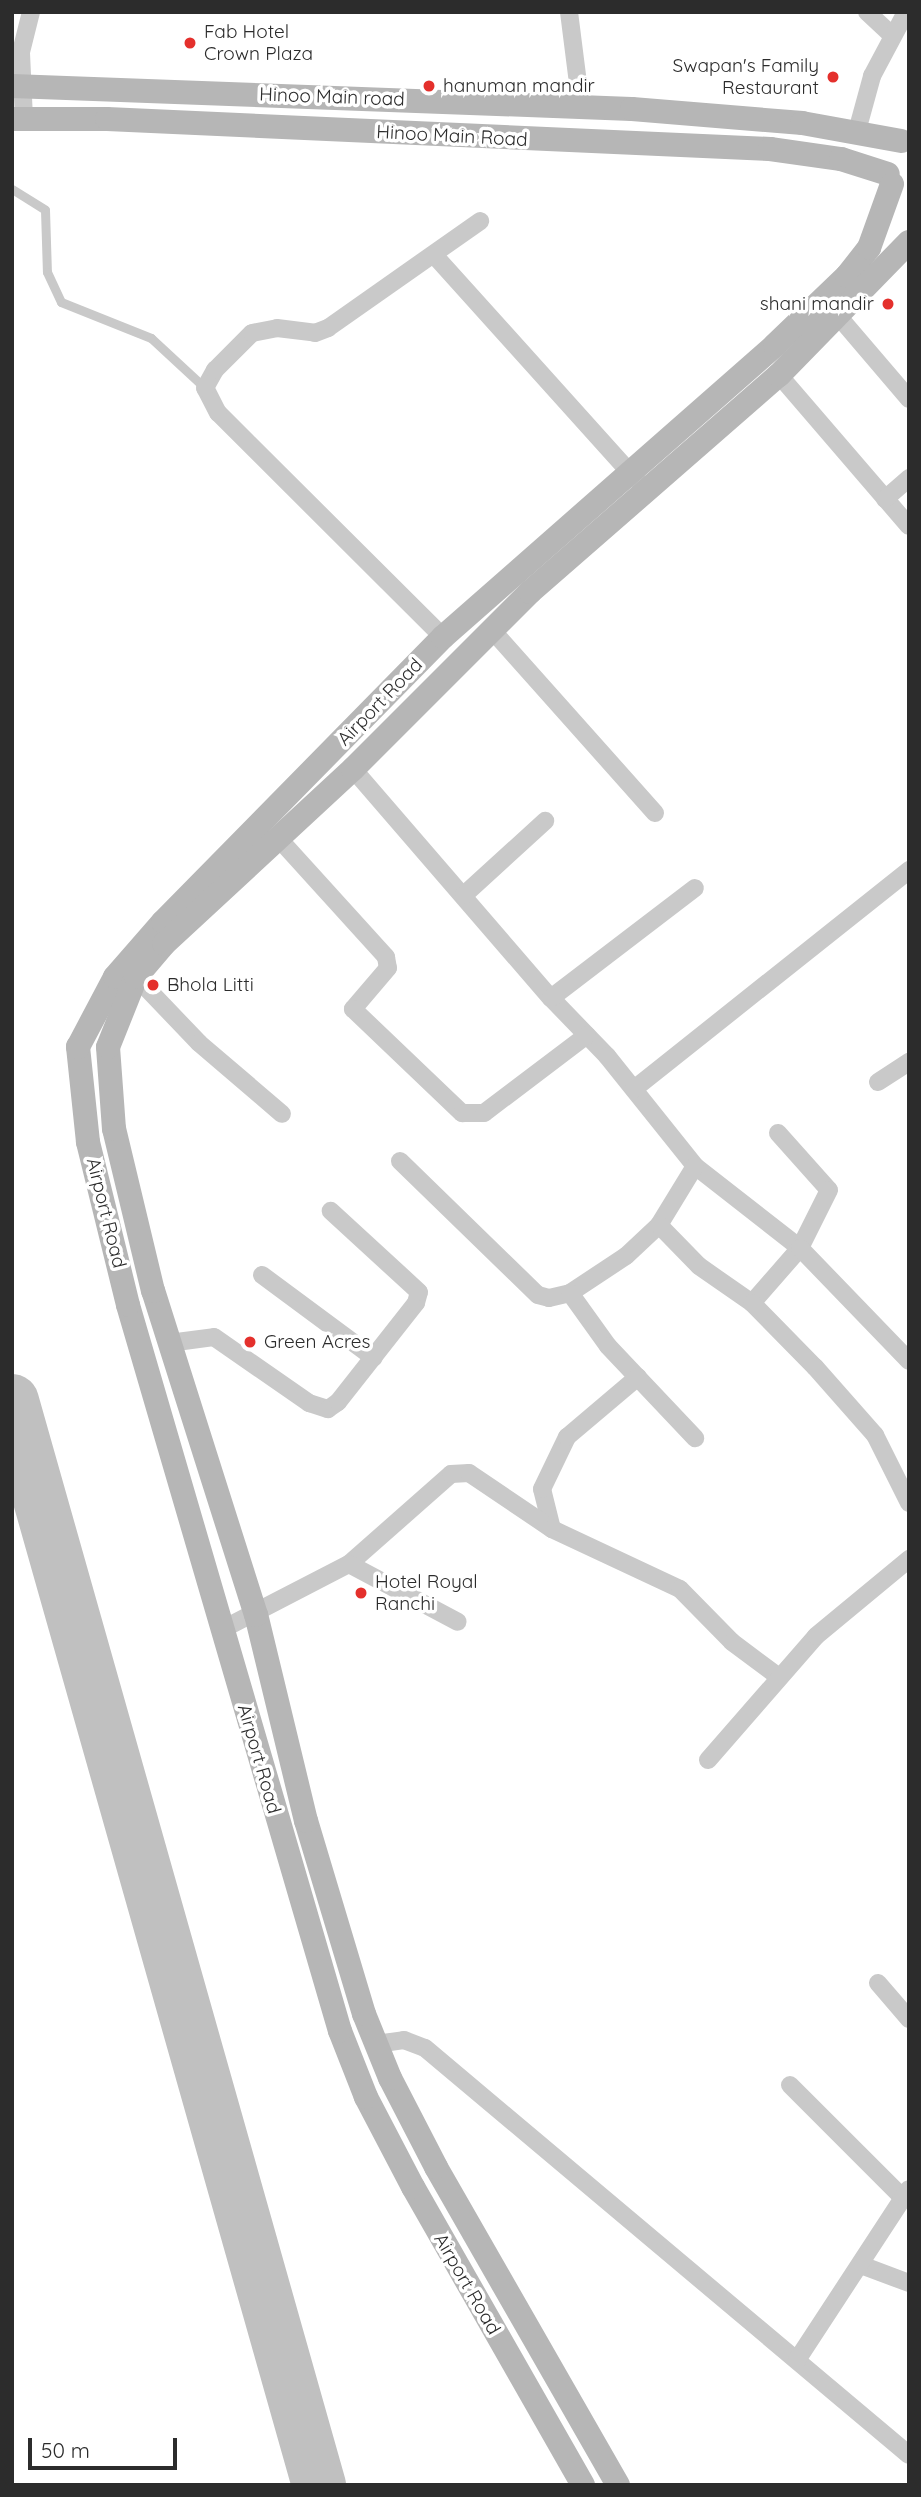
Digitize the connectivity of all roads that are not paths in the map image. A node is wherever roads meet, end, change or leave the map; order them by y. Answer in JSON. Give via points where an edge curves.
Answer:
{"nodes":[{"id":1,"x":31,"y":12,"type":"edge"},
{"id":2,"x":867,"y":12,"type":"edge"},
{"id":3,"x":906,"y":12,"type":"edge"},
{"id":4,"x":571,"y":13,"type":"edge"},
{"id":5,"x":892,"y":35,"type":"junction"},
{"id":6,"x":16,"y":86,"type":"edge"},
{"id":7,"x":581,"y":107,"type":"junction"},
{"id":8,"x":18,"y":119,"type":"edge"},
{"id":9,"x":857,"y":131,"type":"junction"},
{"id":10,"x":905,"y":139,"type":"edge"},
{"id":11,"x":896,"y":186,"type":"edge"},
{"id":12,"x":12,"y":189,"type":"edge"},
{"id":13,"x":480,"y":221,"type":"dead end"},
{"id":14,"x":909,"y":242,"type":"edge"},
{"id":15,"x":435,"y":256,"type":"junction"},
{"id":16,"x":839,"y":317,"type":"junction"},
{"id":17,"x":779,"y":375,"type":"junction"},
{"id":18,"x":205,"y":388,"type":"junction"},
{"id":19,"x":909,"y":399,"type":"edge"},
{"id":20,"x":629,"y":469,"type":"junction"},
{"id":21,"x":909,"y":478,"type":"edge"},
{"id":22,"x":646,"y":491,"type":"junction"},
{"id":23,"x":885,"y":499,"type":"junction"},
{"id":24,"x":909,"y":526,"type":"edge"},
{"id":25,"x":492,"y":630,"type":"junction"},
{"id":26,"x":443,"y":637,"type":"junction"},
{"id":27,"x":354,"y":769,"type":"junction"},
{"id":28,"x":655,"y":813,"type":"dead end"},
{"id":29,"x":545,"y":821,"type":"dead end"},
{"id":30,"x":280,"y":840,"type":"junction"},
{"id":31,"x":909,"y":870,"type":"edge"},
{"id":32,"x":695,"y":888,"type":"dead end"},
{"id":33,"x":464,"y":895,"type":"junction"},
{"id":34,"x":136,"y":977,"type":"junction"},
{"id":35,"x":551,"y":998,"type":"junction"},
{"id":36,"x":587,"y":1035,"type":"junction"},
{"id":37,"x":909,"y":1062,"type":"edge"},
{"id":38,"x":878,"y":1082,"type":"dead end"},
{"id":39,"x":635,"y":1088,"type":"junction"},
{"id":40,"x":282,"y":1114,"type":"dead end"},
{"id":41,"x":778,"y":1133,"type":"dead end"},
{"id":42,"x":400,"y":1161,"type":"dead end"},
{"id":43,"x":695,"y":1166,"type":"junction"},
{"id":44,"x":331,"y":1211,"type":"dead end"},
{"id":45,"x":659,"y":1224,"type":"junction"},
{"id":46,"x":800,"y":1248,"type":"junction"},
{"id":47,"x":262,"y":1275,"type":"dead end"},
{"id":48,"x":570,"y":1293,"type":"junction"},
{"id":49,"x":752,"y":1303,"type":"junction"},
{"id":50,"x":169,"y":1343,"type":"junction"},
{"id":51,"x":374,"y":1357,"type":"junction"},
{"id":52,"x":909,"y":1361,"type":"edge"},
{"id":53,"x":638,"y":1377,"type":"junction"},
{"id":54,"x":695,"y":1438,"type":"dead end"},
{"id":55,"x":908,"y":1498,"type":"edge"},
{"id":56,"x":552,"y":1529,"type":"junction"},
{"id":57,"x":909,"y":1559,"type":"edge"},
{"id":58,"x":349,"y":1564,"type":"junction"},
{"id":59,"x":256,"y":1615,"type":"junction"},
{"id":60,"x":458,"y":1622,"type":"dead end"},
{"id":61,"x":223,"y":1629,"type":"junction"},
{"id":62,"x":779,"y":1677,"type":"junction"},
{"id":63,"x":708,"y":1760,"type":"dead end"},
{"id":64,"x":878,"y":1983,"type":"dead end"},
{"id":65,"x":909,"y":2019,"type":"edge"},
{"id":66,"x":376,"y":2044,"type":"junction"},
{"id":67,"x":790,"y":2085,"type":"dead end"},
{"id":68,"x":906,"y":2194,"type":"edge"},
{"id":69,"x":861,"y":2265,"type":"junction"},
{"id":70,"x":909,"y":2283,"type":"edge"},
{"id":71,"x":797,"y":2360,"type":"junction"},
{"id":72,"x":909,"y":2455,"type":"edge"},
{"id":73,"x":583,"y":2485,"type":"edge"},
{"id":74,"x":618,"y":2485,"type":"edge"}],
"edges":[{"from":1,"to":6,"type":"street"},
{"from":2,"to":5,"type":"street"},
{"from":3,"to":5,"type":"street"},
{"from":4,"to":7,"type":"street"},
{"from":5,"to":9,"type":"street","via":[[872,76]]},
{"from":6,"to":7,"type":"street","name":"Hinoo Main road"},
{"from":6,"to":8,"type":"street"},
{"from":7,"to":9,"type":"street","name":"Hinoo Main road","via":[[750,118]]},
{"from":8,"to":11,"type":"street","name":"Hinoo Main Road","via":[[770,149],[841,159]]},
{"from":9,"to":10,"type":"street","name":"Hinoo Main road"},
{"from":10,"to":11,"type":"street","name":"Airport Road","via":[[889,156]]},
{"from":11,"to":20,"type":"street","name":"Airport Road","via":[[869,248],[847,276],[775,345]]},
{"from":12,"to":18,"type":"lane","via":[[45,210],[47,272],[61,302],[151,338]]},
{"from":13,"to":15,"type":"street"},
{"from":14,"to":16,"type":"street","name":"Airport Road"},
{"from":15,"to":18,"type":"street","via":[[328,328],[315,333],[277,328],[252,333],[215,370]]},
{"from":15,"to":20,"type":"street"},
{"from":16,"to":17,"type":"street","name":"Airport Road"},
{"from":16,"to":19,"type":"street"},
{"from":17,"to":22,"type":"street","name":"Airport Road"},
{"from":17,"to":23,"type":"street"},
{"from":18,"to":26,"type":"street","via":[[218,413]]},
{"from":20,"to":22,"type":"street"},
{"from":20,"to":26,"type":"street","name":"Airport Road"},
{"from":21,"to":23,"type":"street"},
{"from":22,"to":25,"type":"street","name":"Airport Road"},
{"from":23,"to":24,"type":"street"},
{"from":25,"to":27,"type":"street","name":"Airport Road"},
{"from":25,"to":28,"type":"street"},
{"from":26,"to":61,"type":"street","name":"Airport Road","via":[[163,922],[115,977],[78,1047],[88,1142],[128,1305]]},
{"from":27,"to":30,"type":"street","name":"Airport Road"},
{"from":27,"to":33,"type":"street"},
{"from":29,"to":33,"type":"street"},
{"from":30,"to":34,"type":"street","name":"Airport Road","via":[[164,944]]},
{"from":30,"to":36,"type":"street","via":[[386,957],[388,968],[353,1009],[462,1113],[484,1113]]},
{"from":31,"to":39,"type":"street"},
{"from":32,"to":35,"type":"street"},
{"from":33,"to":35,"type":"street"},
{"from":34,"to":40,"type":"street","via":[[199,1043]]},
{"from":34,"to":50,"type":"street","name":"Airport Road","via":[[108,1047],[114,1129]]},
{"from":35,"to":36,"type":"street"},
{"from":36,"to":39,"type":"street"},
{"from":37,"to":38,"type":"street"},
{"from":39,"to":43,"type":"street"},
{"from":41,"to":46,"type":"street","via":[[829,1190]]},
{"from":42,"to":48,"type":"street","via":[[538,1295],[549,1298]]},
{"from":43,"to":45,"type":"street"},
{"from":43,"to":46,"type":"street"},
{"from":44,"to":51,"type":"street","via":[[419,1292],[416,1303]]},
{"from":45,"to":48,"type":"street","via":[[626,1255]]},
{"from":45,"to":49,"type":"street","via":[[699,1266]]},
{"from":46,"to":49,"type":"street"},
{"from":46,"to":52,"type":"street"},
{"from":47,"to":51,"type":"street"},
{"from":48,"to":53,"type":"street","via":[[608,1346]]},
{"from":49,"to":55,"type":"street","via":[[875,1434]]},
{"from":50,"to":51,"type":"street","via":[[214,1337],[309,1403],[328,1409]]},
{"from":50,"to":59,"type":"street","name":"Airport Road"},
{"from":53,"to":54,"type":"street"},
{"from":53,"to":56,"type":"street","via":[[567,1437],[542,1489]]},
{"from":56,"to":58,"type":"street","via":[[469,1473],[451,1474]]},
{"from":56,"to":62,"type":"street","via":[[680,1589],[732,1642]]},
{"from":57,"to":62,"type":"street","via":[[831,1622]]},
{"from":58,"to":59,"type":"street"},
{"from":58,"to":60,"type":"street"},
{"from":59,"to":61,"type":"street"},
{"from":59,"to":66,"type":"street","name":"Airport Road","via":[[306,1821]]},
{"from":61,"to":73,"type":"street","name":"Airport Road","via":[[340,2031],[366,2097]]},
{"from":62,"to":63,"type":"street"},
{"from":64,"to":65,"type":"street"},
{"from":66,"to":71,"type":"street","via":[[404,2040],[425,2048]]},
{"from":66,"to":74,"type":"street","name":"Airport Road","via":[[436,2166]]},
{"from":67,"to":68,"type":"street"},
{"from":68,"to":69,"type":"street"},
{"from":69,"to":70,"type":"street"},
{"from":69,"to":71,"type":"street"},
{"from":71,"to":72,"type":"street"}]}
